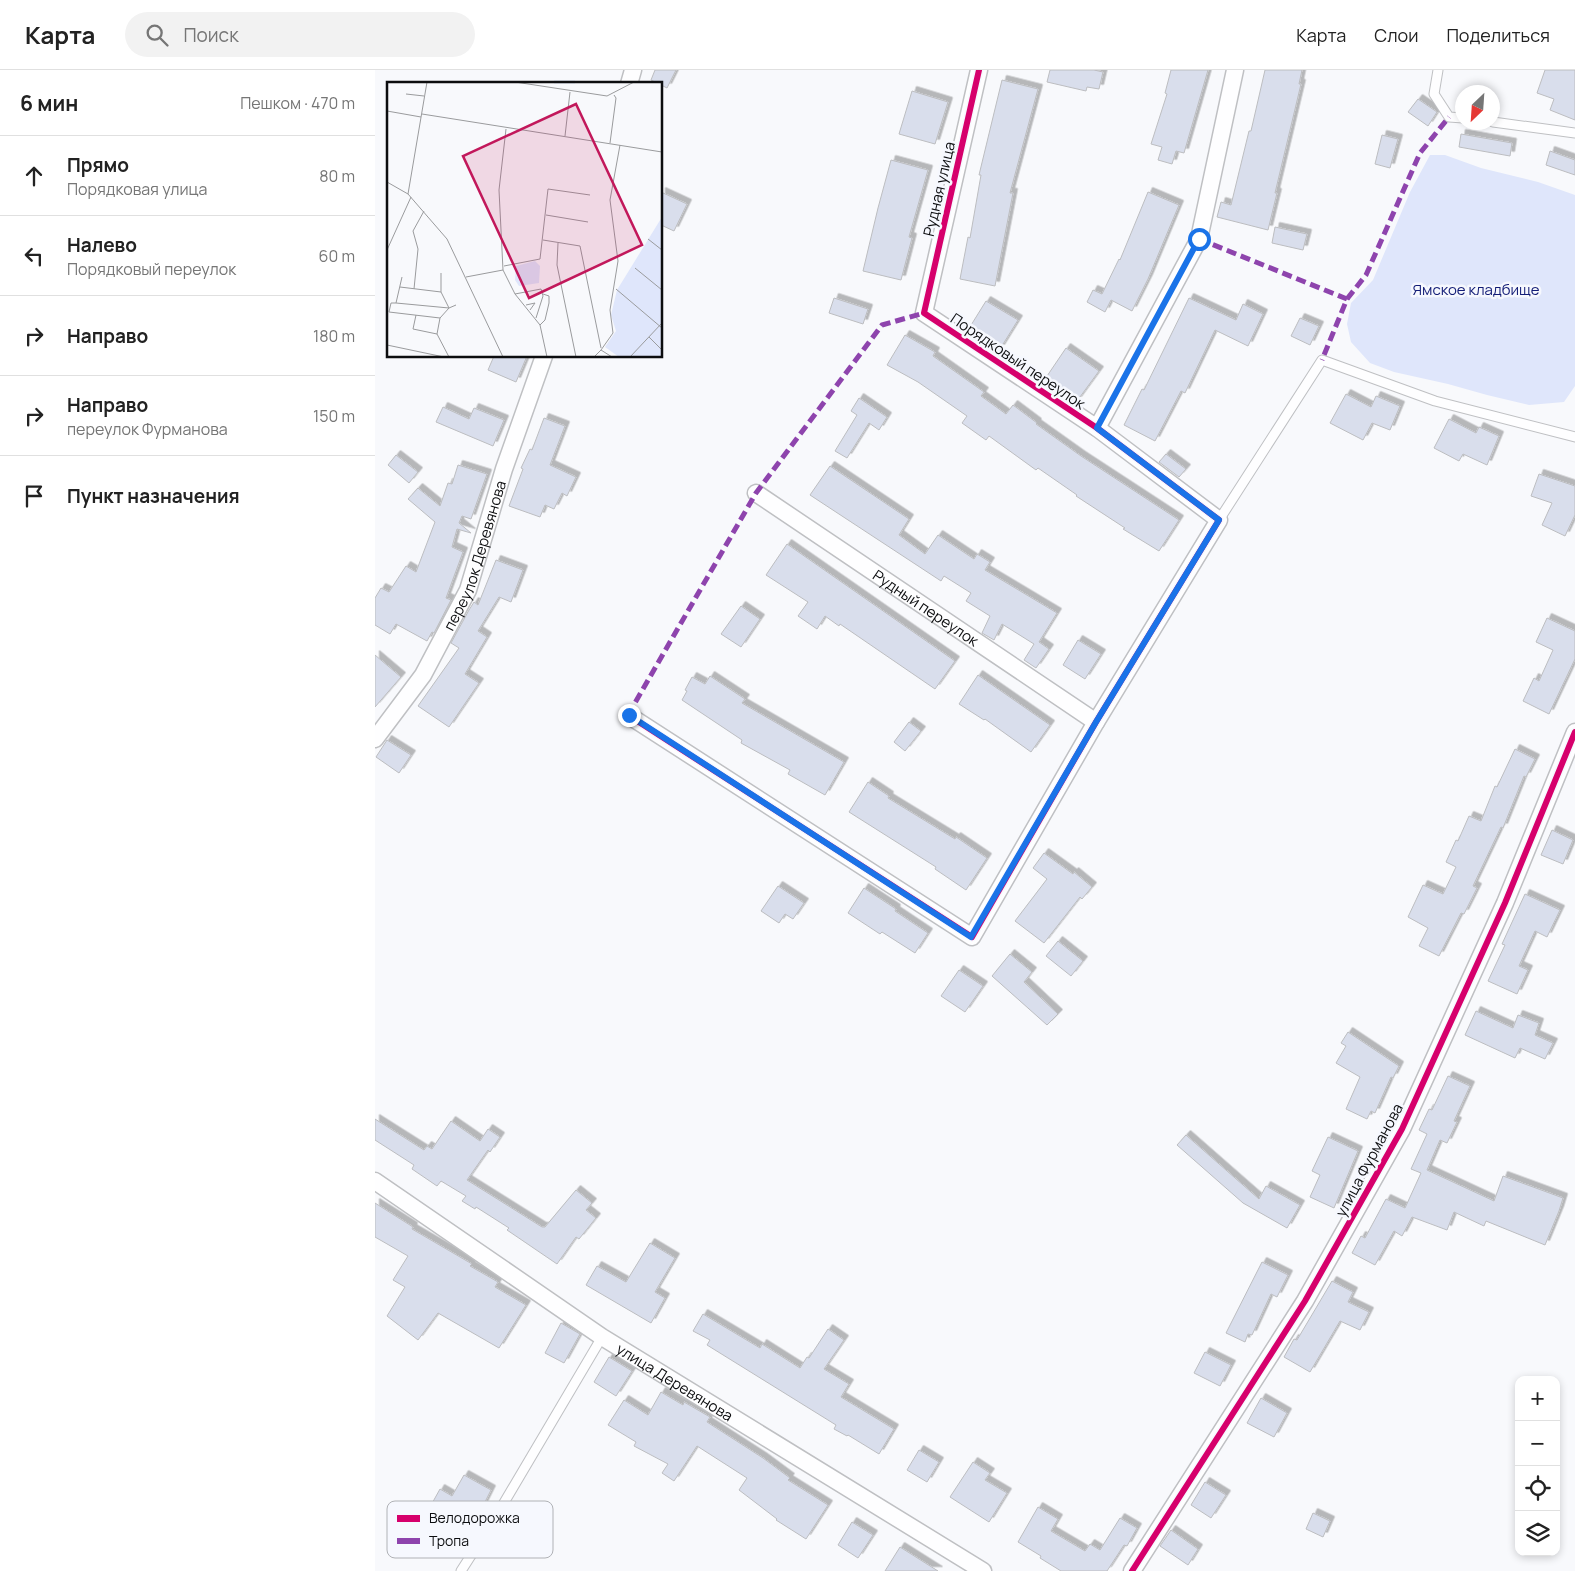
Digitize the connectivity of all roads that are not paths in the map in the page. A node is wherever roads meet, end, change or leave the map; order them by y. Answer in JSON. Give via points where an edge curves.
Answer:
{"nodes":[{"id":1,"x":979,"y":70,"type":"edge"},
{"id":2,"x":1235,"y":70,"type":"edge"},
{"id":3,"x":1438,"y":70,"type":"edge"},
{"id":4,"x":1455,"y":117,"type":"edge"},
{"id":5,"x":1500,"y":123,"type":"edge"},
{"id":6,"x":1575,"y":133,"type":"edge"},
{"id":7,"x":924,"y":314,"type":"joint"},
{"id":8,"x":543,"y":358,"type":"edge"},
{"id":9,"x":1097,"y":428,"type":"junction"},
{"id":10,"x":1575,"y":437,"type":"edge"},
{"id":11,"x":757,"y":492,"type":"dead end"},
{"id":12,"x":1219,"y":520,"type":"junction"},
{"id":13,"x":629,"y":715,"type":"dead end"},
{"id":14,"x":1096,"y":722,"type":"junction"},
{"id":15,"x":1575,"y":732,"type":"edge"},
{"id":16,"x":375,"y":739,"type":"edge"},
{"id":17,"x":375,"y":1181,"type":"edge"},
{"id":18,"x":602,"y":1337,"type":"junction"},
{"id":19,"x":505,"y":1501,"type":"edge"},
{"id":20,"x":469,"y":1558,"type":"edge"},
{"id":21,"x":461,"y":1571,"type":"edge"},
{"id":22,"x":983,"y":1571,"type":"edge"},
{"id":23,"x":1131,"y":1571,"type":"edge"}],
"edges":[{"from":1,"to":7,"type":"street","name":"Рудная улица"},
{"from":2,"to":9,"type":"street","via":[[1199,239]]},
{"from":3,"to":4,"type":"lane","via":[[1434,94],[1449,117]]},
{"from":5,"to":6,"type":"lane"},
{"from":7,"to":9,"type":"street","name":"Порядковый переулок"},
{"from":8,"to":16,"type":"street","name":"переулок Деревянова","via":[[503,468],[467,590],[423,675]]},
{"from":9,"to":12,"type":"street","name":"Порядковый переулок"},
{"from":10,"to":12,"type":"lane","via":[[1435,401],[1322,360]]},
{"from":11,"to":14,"type":"street","name":"Рудный переулок"},
{"from":12,"to":14,"type":"street"},
{"from":13,"to":14,"type":"street","via":[[971,937]]},
{"from":15,"to":23,"type":"street","name":"улица Фурманова","via":[[1505,903],[1402,1128],[1305,1301]]},
{"from":17,"to":18,"type":"street","name":"улица Деревянова"},
{"from":18,"to":19,"type":"lane"},
{"from":18,"to":22,"type":"street","name":"улица Деревянова"},
{"from":20,"to":21,"type":"lane"}]}
